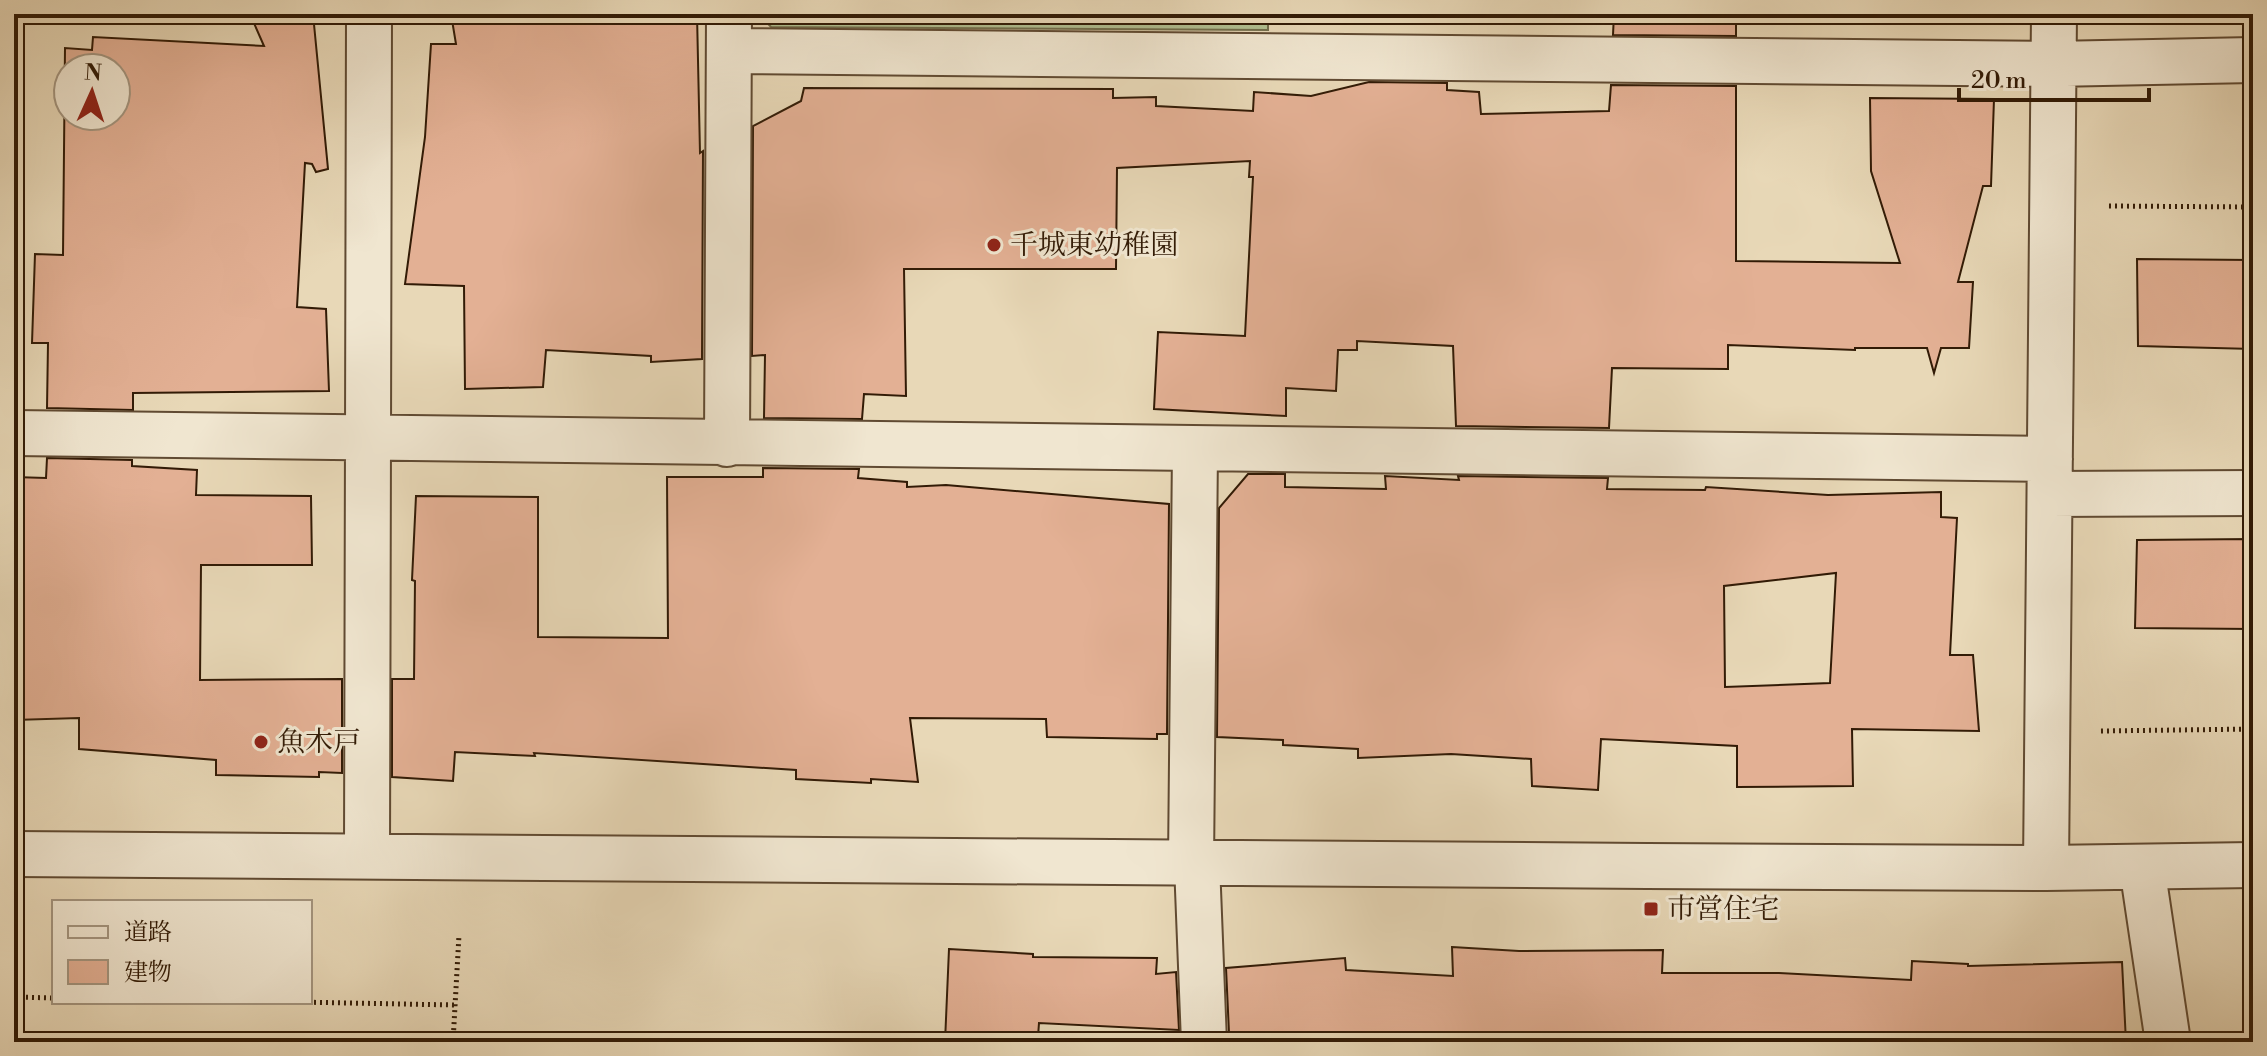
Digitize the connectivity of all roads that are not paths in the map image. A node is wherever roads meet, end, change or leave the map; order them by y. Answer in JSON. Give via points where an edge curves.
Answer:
{"nodes":[{"id":1,"x":369,"y":14,"type":"edge"},
{"id":2,"x":2054,"y":14,"type":"edge"},
{"id":3,"x":729,"y":33,"type":"edge"},
{"id":4,"x":2253,"y":60,"type":"edge"},
{"id":5,"x":2053,"y":64,"type":"junction"},
{"id":6,"x":14,"y":433,"type":"edge"},
{"id":7,"x":368,"y":440,"type":"junction"},
{"id":8,"x":727,"y":444,"type":"junction"},
{"id":9,"x":1195,"y":449,"type":"junction"},
{"id":10,"x":2050,"y":476,"type":"junction"},
{"id":11,"x":2253,"y":493,"type":"edge"},
{"id":12,"x":14,"y":854,"type":"edge"},
{"id":13,"x":367,"y":856,"type":"junction"},
{"id":14,"x":1194,"y":864,"type":"junction"},
{"id":15,"x":2253,"y":865,"type":"edge"},
{"id":16,"x":2142,"y":867,"type":"junction"},
{"id":17,"x":2046,"y":868,"type":"junction"},
{"id":18,"x":1204,"y":1042,"type":"edge"},
{"id":19,"x":2168,"y":1042,"type":"edge"}],
"edges":[{"from":1,"to":7,"type":"street"},
{"from":2,"to":5,"type":"street"},
{"from":3,"to":5,"type":"street"},
{"from":3,"to":8,"type":"street"},
{"from":4,"to":5,"type":"street"},
{"from":5,"to":10,"type":"street"},
{"from":6,"to":7,"type":"street"},
{"from":7,"to":8,"type":"street"},
{"from":7,"to":13,"type":"street"},
{"from":8,"to":9,"type":"street"},
{"from":9,"to":10,"type":"street"},
{"from":9,"to":14,"type":"street"},
{"from":10,"to":11,"type":"street"},
{"from":10,"to":17,"type":"street"},
{"from":12,"to":13,"type":"street"},
{"from":13,"to":14,"type":"street"},
{"from":14,"to":17,"type":"street"},
{"from":14,"to":18,"type":"street"},
{"from":15,"to":16,"type":"street"},
{"from":16,"to":17,"type":"street"},
{"from":16,"to":19,"type":"street"}]}
